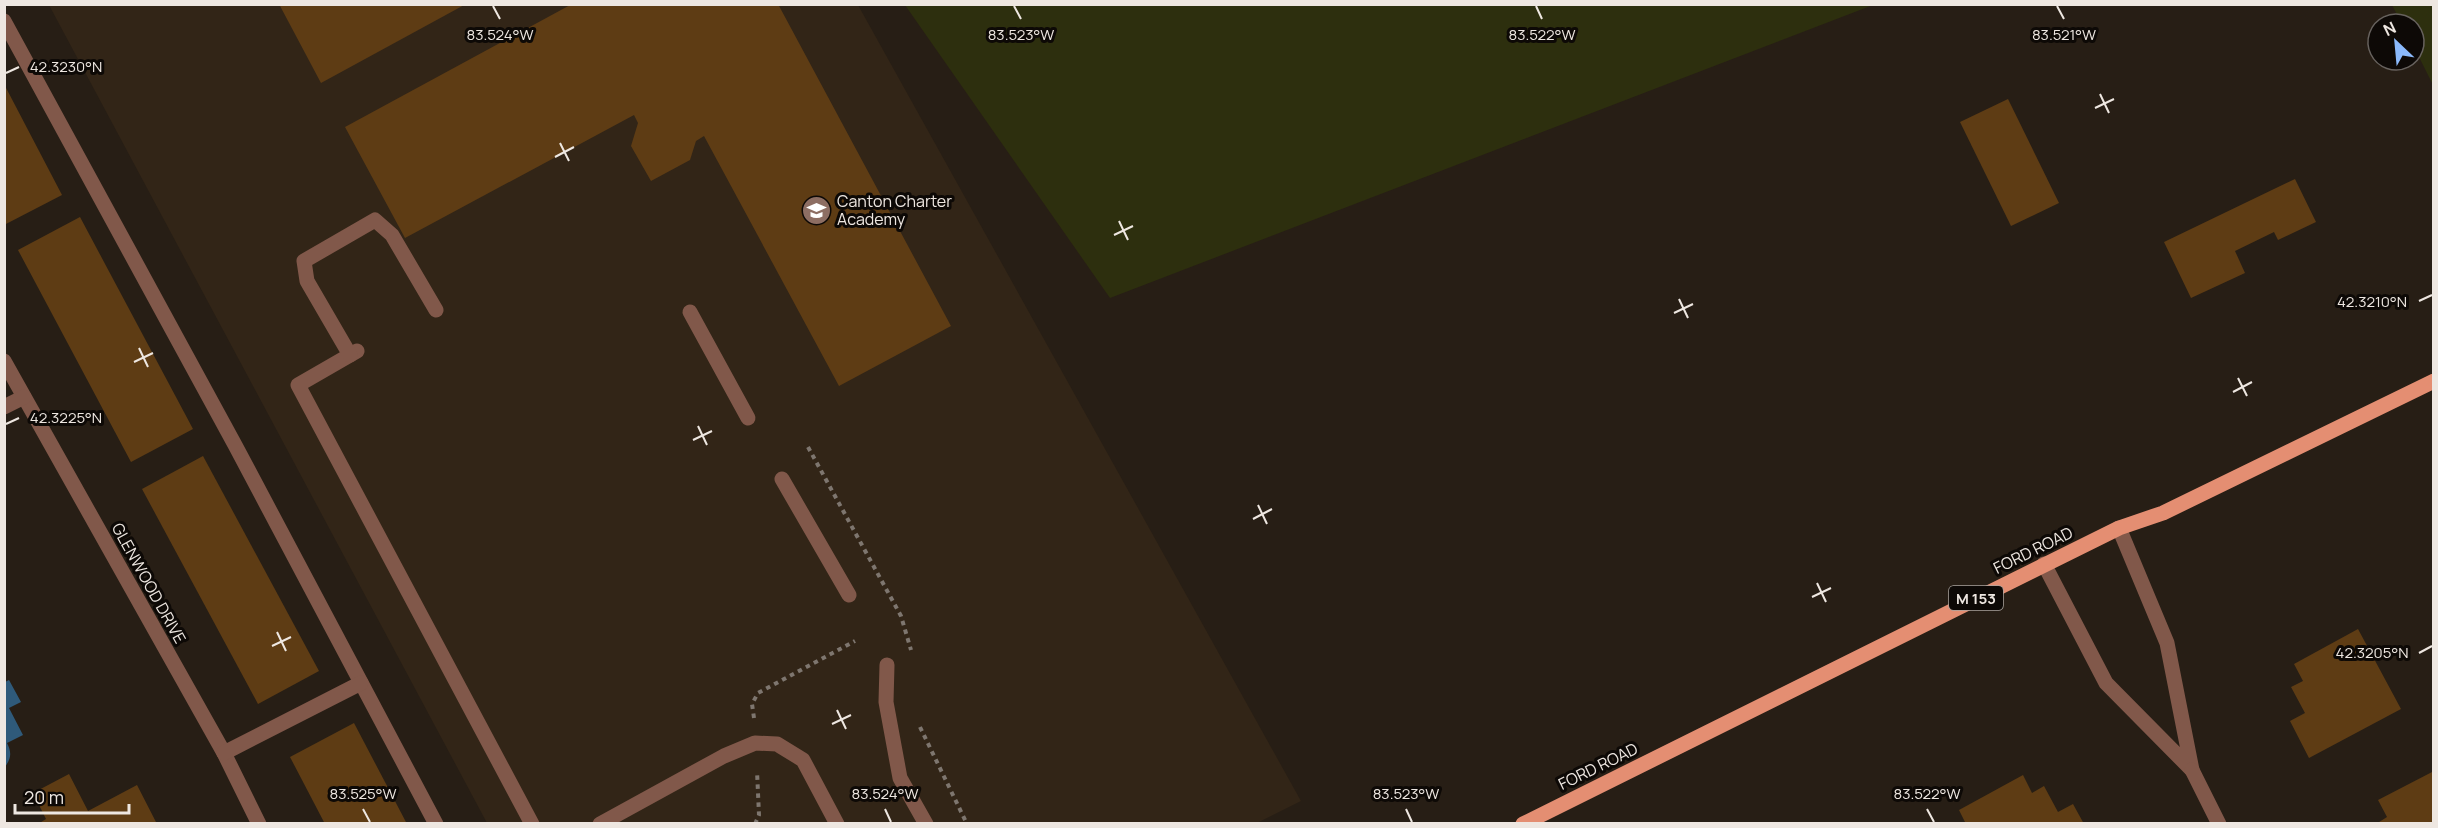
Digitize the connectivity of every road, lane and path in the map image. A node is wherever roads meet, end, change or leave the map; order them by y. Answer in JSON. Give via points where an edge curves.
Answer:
{"nodes":[{"id":1,"x":4,"y":21,"type":"edge"},
{"id":2,"x":436,"y":310,"type":"dead end"},
{"id":3,"x":690,"y":312,"type":"dead end"},
{"id":4,"x":4,"y":361,"type":"edge"},
{"id":5,"x":2433,"y":381,"type":"edge"},
{"id":6,"x":24,"y":398,"type":"junction"},
{"id":7,"x":4,"y":407,"type":"edge"},
{"id":8,"x":748,"y":418,"type":"dead end"},
{"id":9,"x":808,"y":447,"type":"dead end"},
{"id":10,"x":782,"y":479,"type":"dead end"},
{"id":11,"x":2119,"y":528,"type":"junction"},
{"id":12,"x":2044,"y":564,"type":"junction"},
{"id":13,"x":849,"y":595,"type":"dead end"},
{"id":14,"x":855,"y":641,"type":"dead end"},
{"id":15,"x":912,"y":660,"type":"dead end"},
{"id":16,"x":887,"y":665,"type":"dead end"},
{"id":17,"x":361,"y":683,"type":"junction"},
{"id":18,"x":754,"y":718,"type":"dead end"},
{"id":19,"x":916,"y":718,"type":"dead end"},
{"id":20,"x":224,"y":753,"type":"junction"},
{"id":21,"x":756,"y":767,"type":"dead end"},
{"id":22,"x":2192,"y":770,"type":"junction"},
{"id":23,"x":259,"y":824,"type":"edge"},
{"id":24,"x":436,"y":824,"type":"edge"},
{"id":25,"x":532,"y":824,"type":"edge"},
{"id":26,"x":600,"y":824,"type":"edge"},
{"id":27,"x":754,"y":824,"type":"edge"},
{"id":28,"x":837,"y":824,"type":"edge"},
{"id":29,"x":926,"y":824,"type":"edge"},
{"id":30,"x":968,"y":824,"type":"edge"},
{"id":31,"x":1523,"y":824,"type":"edge"},
{"id":32,"x":2219,"y":824,"type":"edge"}],
"edges":[{"from":1,"to":17,"type":"street"},
{"from":2,"to":25,"type":"street","via":[[392,235],[375,220],[304,261],[307,281],[354,353],[298,385]]},
{"from":3,"to":8,"type":"street"},
{"from":4,"to":6,"type":"street","name":"GLENWOOD DRIVE"},
{"from":5,"to":11,"type":"main road","name":"FORD ROAD","number":"M 153","via":[[2163,513]]},
{"from":6,"to":7,"type":"street"},
{"from":6,"to":20,"type":"street","name":"GLENWOOD DRIVE"},
{"from":9,"to":15,"type":"path","via":[[901,616]]},
{"from":10,"to":13,"type":"street"},
{"from":11,"to":12,"type":"main road","name":"FORD ROAD","number":"M 153"},
{"from":11,"to":22,"type":"street","via":[[2168,643]]},
{"from":12,"to":22,"type":"street","via":[[2106,683]]},
{"from":12,"to":31,"type":"main road","name":"FORD ROAD","number":"M 153"},
{"from":14,"to":18,"type":"path","via":[[758,693],[752,704]]},
{"from":16,"to":29,"type":"street","via":[[886,702],[900,778]]},
{"from":17,"to":20,"type":"street"},
{"from":17,"to":24,"type":"street"},
{"from":19,"to":30,"type":"path"},
{"from":20,"to":23,"type":"street","name":"GLENWOOD DRIVE"},
{"from":21,"to":27,"type":"path","via":[[759,815]]},
{"from":22,"to":32,"type":"street"},
{"from":26,"to":28,"type":"street","via":[[755,742],[777,744],[803,760]]}]}
